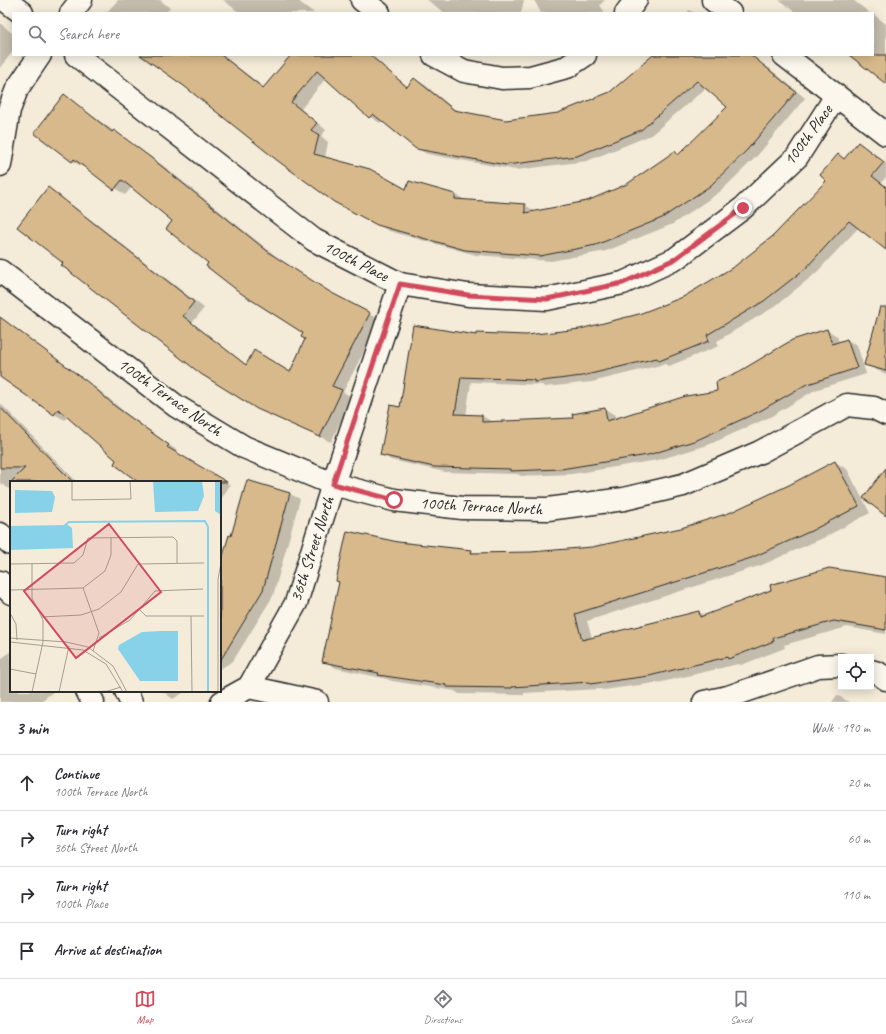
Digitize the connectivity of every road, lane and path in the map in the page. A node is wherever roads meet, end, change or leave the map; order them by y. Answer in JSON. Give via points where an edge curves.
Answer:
{"nodes":[{"id":1,"x":5,"y":0,"type":"edge"},
{"id":2,"x":81,"y":0,"type":"edge"},
{"id":3,"x":362,"y":0,"type":"edge"},
{"id":4,"x":636,"y":0,"type":"edge"},
{"id":5,"x":713,"y":0,"type":"edge"},
{"id":6,"x":21,"y":12,"type":"edge"},
{"id":7,"x":72,"y":12,"type":"edge"},
{"id":8,"x":378,"y":12,"type":"edge"},
{"id":9,"x":627,"y":12,"type":"edge"},
{"id":10,"x":729,"y":12,"type":"edge"},
{"id":11,"x":39,"y":56,"type":"edge"},
{"id":12,"x":77,"y":56,"type":"edge"},
{"id":13,"x":436,"y":56,"type":"edge"},
{"id":14,"x":583,"y":56,"type":"edge"},
{"id":15,"x":785,"y":56,"type":"edge"},
{"id":16,"x":836,"y":96,"type":"junction"},
{"id":17,"x":886,"y":134,"type":"edge"},
{"id":18,"x":0,"y":165,"type":"edge"},
{"id":19,"x":0,"y":271,"type":"edge"},
{"id":20,"x":400,"y":284,"type":"junction"},
{"id":21,"x":886,"y":414,"type":"edge"},
{"id":22,"x":333,"y":484,"type":"junction"},
{"id":23,"x":0,"y":534,"type":"edge"},
{"id":24,"x":10,"y":543,"type":"edge"},
{"id":25,"x":838,"y":665,"type":"edge"},
{"id":26,"x":874,"y":672,"type":"edge"},
{"id":27,"x":886,"y":679,"type":"edge"},
{"id":28,"x":249,"y":687,"type":"junction"},
{"id":29,"x":88,"y":692,"type":"edge"},
{"id":30,"x":126,"y":692,"type":"edge"},
{"id":31,"x":93,"y":702,"type":"edge"},
{"id":32,"x":131,"y":702,"type":"edge"},
{"id":33,"x":222,"y":702,"type":"edge"},
{"id":34,"x":317,"y":702,"type":"edge"},
{"id":35,"x":704,"y":702,"type":"edge"}],
"edges":[{"from":1,"to":6,"type":"street"},
{"from":2,"to":7,"type":"street"},
{"from":3,"to":8,"type":"street"},
{"from":4,"to":9,"type":"street"},
{"from":5,"to":10,"type":"street"},
{"from":11,"to":18,"type":"street","via":[[17,89],[9,110]]},
{"from":12,"to":20,"type":"street","name":"100th Place","via":[[314,240]]},
{"from":13,"to":14,"type":"street","via":[[464,71],[502,78],[530,77],[566,67]]},
{"from":15,"to":16,"type":"street"},
{"from":16,"to":17,"type":"street"},
{"from":16,"to":20,"type":"street","name":"100th Place","via":[[797,157],[743,208],[675,259],[623,283],[547,299],[468,295]]},
{"from":19,"to":22,"type":"street","name":"100th Terrace North","via":[[176,406],[244,448]]},
{"from":20,"to":22,"type":"street","name":"36th Street North"},
{"from":21,"to":22,"type":"street","name":"100th Terrace North","via":[[874,408],[847,404],[760,452],[683,485],[624,499],[548,509],[462,508],[402,501]]},
{"from":22,"to":28,"type":"street","name":"36th Street North","via":[[296,603]]},
{"from":23,"to":24,"type":"street"},
{"from":25,"to":35,"type":"street","via":[[818,666],[728,697]]},
{"from":26,"to":27,"type":"street"},
{"from":28,"to":33,"type":"street"},
{"from":28,"to":34,"type":"street"},
{"from":29,"to":31,"type":"street"},
{"from":30,"to":32,"type":"street"}]}
